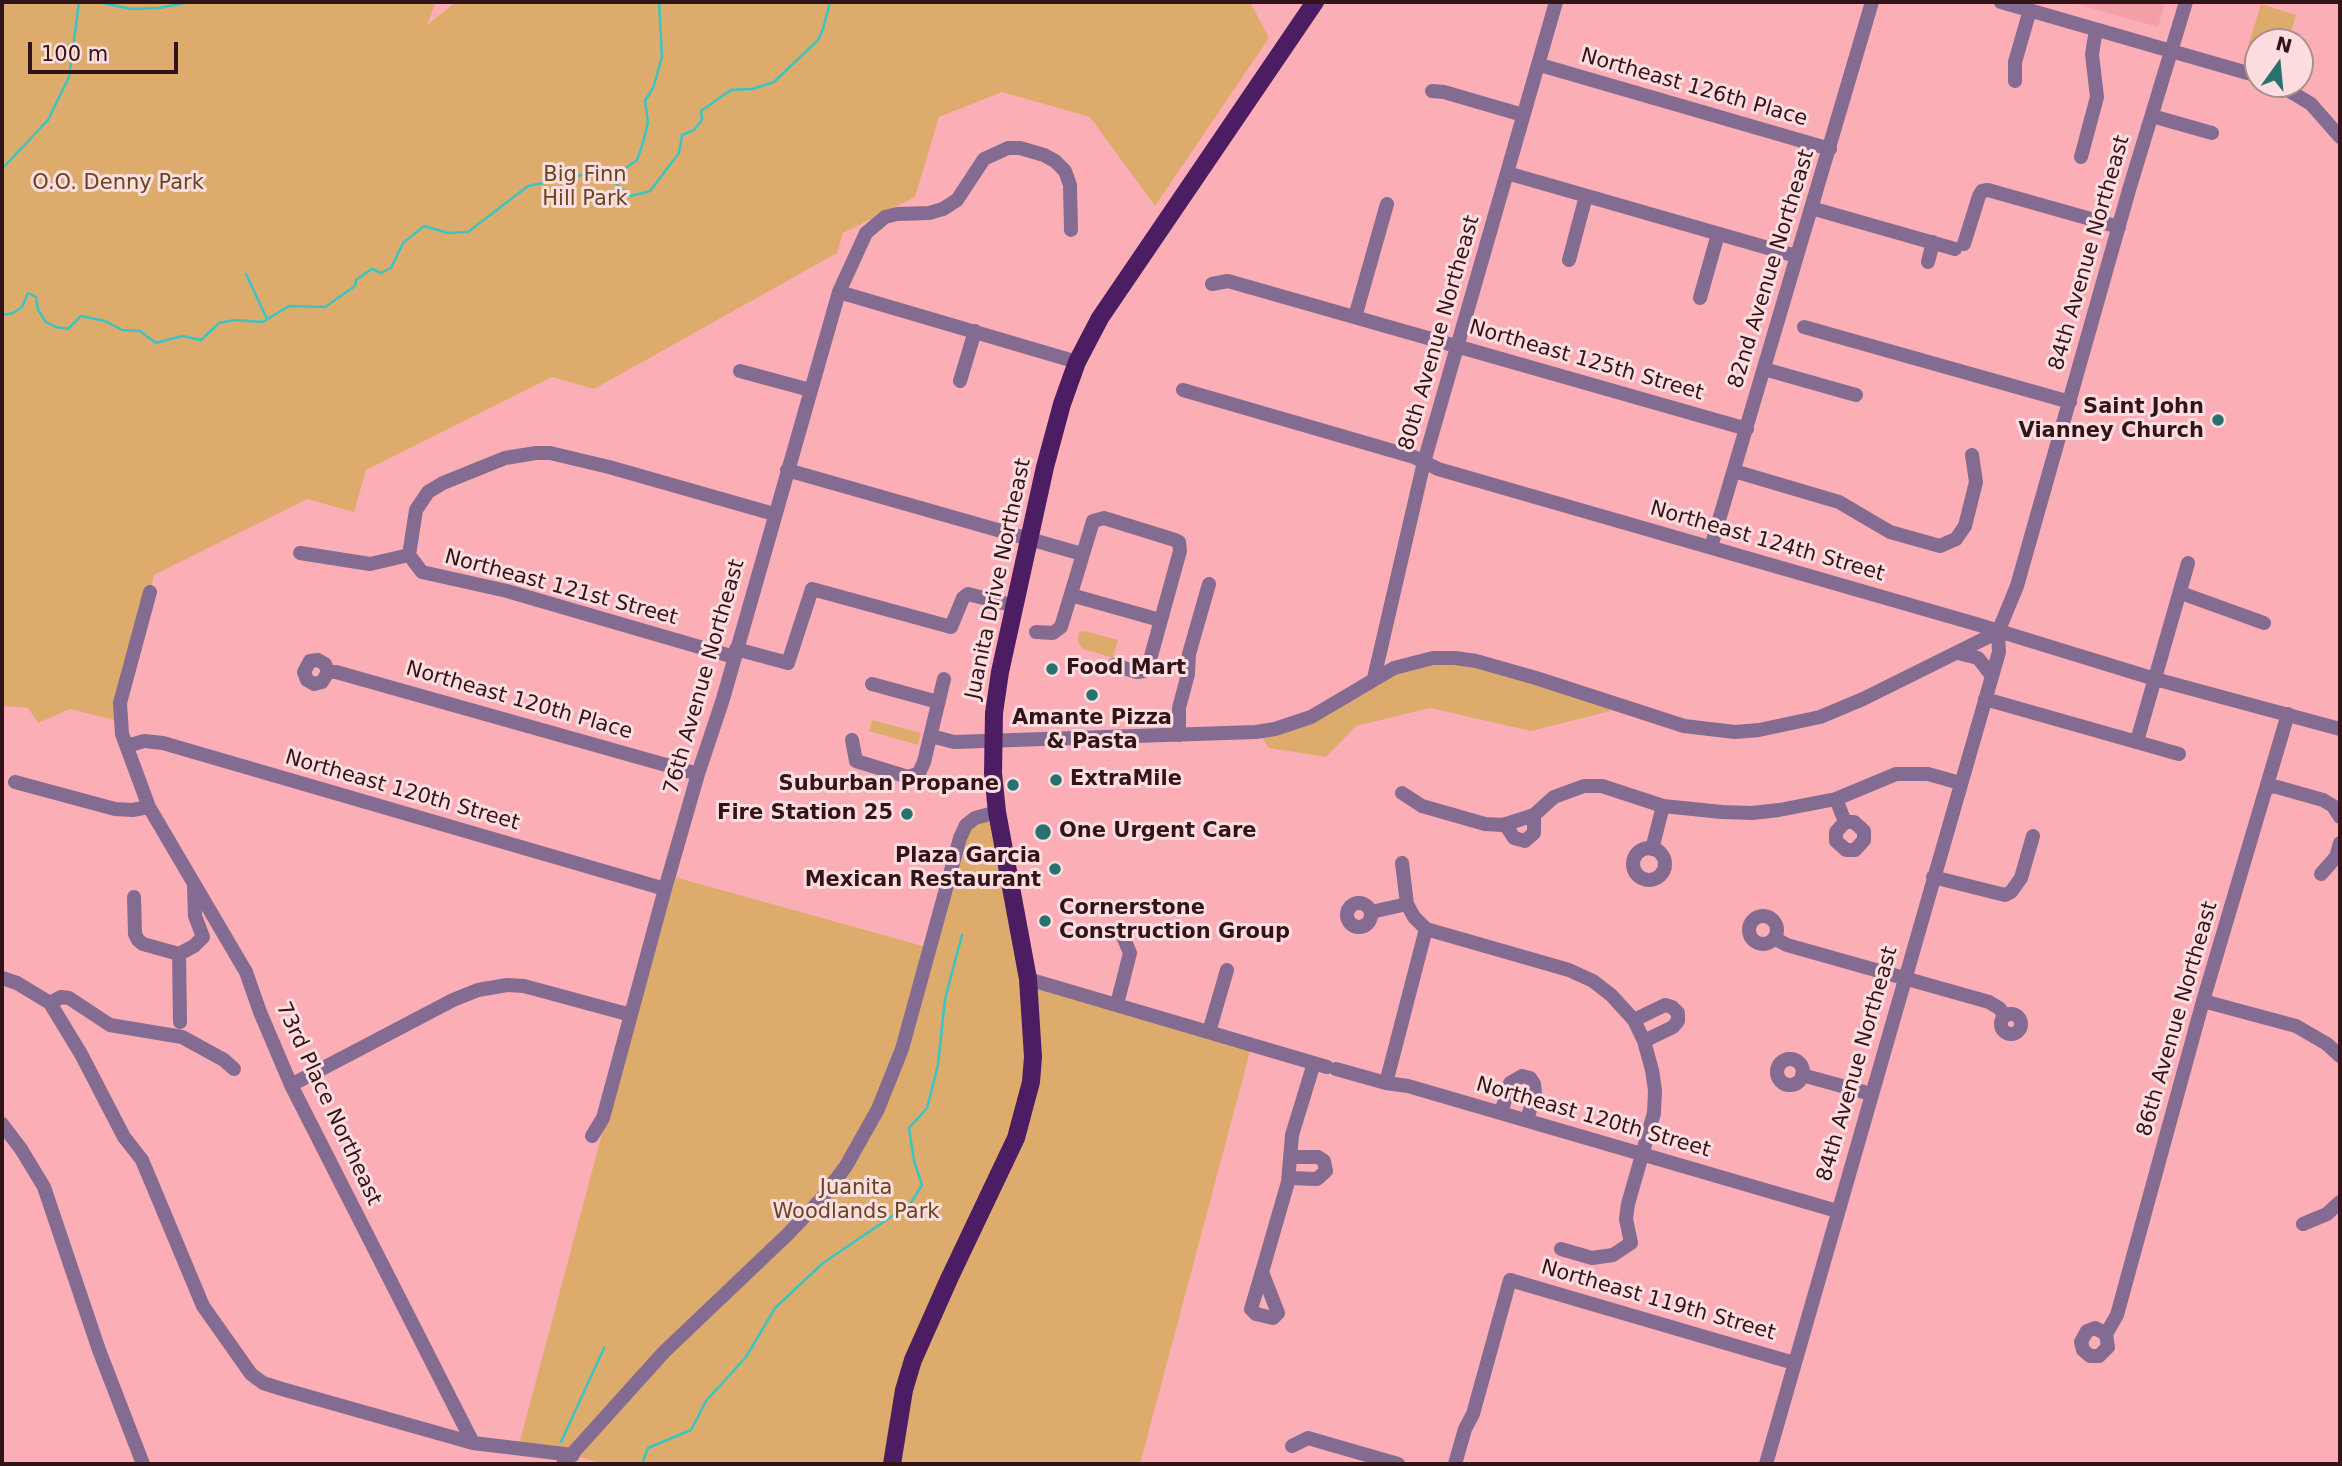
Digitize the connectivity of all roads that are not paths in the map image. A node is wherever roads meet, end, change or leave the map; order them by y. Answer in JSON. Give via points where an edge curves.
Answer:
{"nodes":[{"id":1,"x":1315,"y":2,"type":"edge"},
{"id":2,"x":1556,"y":2,"type":"edge"},
{"id":3,"x":1872,"y":2,"type":"edge"},
{"id":4,"x":2001,"y":2,"type":"edge"},
{"id":5,"x":2186,"y":2,"type":"edge"},
{"id":6,"x":2030,"y":10,"type":"junction"},
{"id":7,"x":2096,"y":30,"type":"junction"},
{"id":8,"x":2171,"y":51,"type":"junction"},
{"id":9,"x":1547,"y":67,"type":"dead end"},
{"id":10,"x":2244,"y":72,"type":"edge"},
{"id":11,"x":2015,"y":81,"type":"dead end"},
{"id":12,"x":1432,"y":91,"type":"dead end"},
{"id":13,"x":2301,"y":98,"type":"edge"},
{"id":14,"x":1523,"y":115,"type":"junction"},
{"id":15,"x":2152,"y":116,"type":"junction"},
{"id":16,"x":2212,"y":133,"type":"dead end"},
{"id":17,"x":2340,"y":134,"type":"edge"},
{"id":18,"x":1830,"y":149,"type":"junction"},
{"id":19,"x":2081,"y":156,"type":"dead end"},
{"id":20,"x":1507,"y":173,"type":"junction"},
{"id":21,"x":1586,"y":196,"type":"junction"},
{"id":22,"x":1387,"y":204,"type":"dead end"},
{"id":23,"x":1811,"y":208,"type":"junction"},
{"id":24,"x":2119,"y":227,"type":"junction"},
{"id":25,"x":1071,"y":230,"type":"dead end"},
{"id":26,"x":1718,"y":234,"type":"junction"},
{"id":27,"x":1933,"y":242,"type":"junction"},
{"id":28,"x":1796,"y":256,"type":"junction"},
{"id":29,"x":1569,"y":260,"type":"dead end"},
{"id":30,"x":1928,"y":262,"type":"dead end"},
{"id":31,"x":1212,"y":284,"type":"dead end"},
{"id":32,"x":839,"y":292,"type":"junction"},
{"id":33,"x":1700,"y":299,"type":"dead end"},
{"id":34,"x":1355,"y":317,"type":"junction"},
{"id":35,"x":1804,"y":327,"type":"dead end"},
{"id":36,"x":975,"y":331,"type":"junction"},
{"id":37,"x":1458,"y":346,"type":"junction"},
{"id":38,"x":1077,"y":362,"type":"junction"},
{"id":39,"x":1764,"y":369,"type":"junction"},
{"id":40,"x":740,"y":371,"type":"dead end"},
{"id":41,"x":960,"y":381,"type":"dead end"},
{"id":42,"x":810,"y":390,"type":"junction"},
{"id":43,"x":1184,"y":390,"type":"dead end"},
{"id":44,"x":1856,"y":395,"type":"dead end"},
{"id":45,"x":2070,"y":402,"type":"junction"},
{"id":46,"x":1747,"y":429,"type":"junction"},
{"id":47,"x":1972,"y":455,"type":"dead end"},
{"id":48,"x":1424,"y":462,"type":"junction"},
{"id":49,"x":787,"y":470,"type":"junction"},
{"id":50,"x":1734,"y":471,"type":"junction"},
{"id":51,"x":774,"y":514,"type":"junction"},
{"id":52,"x":1030,"y":539,"type":"junction"},
{"id":53,"x":1711,"y":547,"type":"junction"},
{"id":54,"x":300,"y":553,"type":"dead end"},
{"id":55,"x":1082,"y":554,"type":"junction"},
{"id":56,"x":409,"y":555,"type":"junction"},
{"id":57,"x":2188,"y":563,"type":"dead end"},
{"id":58,"x":1209,"y":584,"type":"dead end"},
{"id":59,"x":150,"y":592,"type":"dead end"},
{"id":60,"x":2180,"y":593,"type":"junction"},
{"id":61,"x":1071,"y":595,"type":"junction"},
{"id":62,"x":1015,"y":606,"type":"junction"},
{"id":63,"x":1160,"y":620,"type":"junction"},
{"id":64,"x":2264,"y":623,"type":"dead end"},
{"id":65,"x":1037,"y":632,"type":"dead end"},
{"id":66,"x":1998,"y":632,"type":"junction"},
{"id":67,"x":735,"y":653,"type":"junction"},
{"id":68,"x":1958,"y":653,"type":"junction"},
{"id":69,"x":1114,"y":665,"type":"dead end"},
{"id":70,"x":328,"y":672,"type":"dead end"},
{"id":71,"x":1992,"y":676,"type":"junction"},
{"id":72,"x":1374,"y":678,"type":"junction"},
{"id":73,"x":944,"y":679,"type":"dead end"},
{"id":74,"x":2155,"y":679,"type":"junction"},
{"id":75,"x":872,"y":684,"type":"dead end"},
{"id":76,"x":1985,"y":699,"type":"junction"},
{"id":77,"x":938,"y":702,"type":"junction"},
{"id":78,"x":2288,"y":714,"type":"junction"},
{"id":79,"x":2340,"y":729,"type":"edge"},
{"id":80,"x":931,"y":736,"type":"junction"},
{"id":81,"x":1178,"y":736,"type":"junction"},
{"id":82,"x":852,"y":740,"type":"dead end"},
{"id":83,"x":993,"y":740,"type":"junction"},
{"id":84,"x":2137,"y":741,"type":"junction"},
{"id":85,"x":127,"y":746,"type":"junction"},
{"id":86,"x":2179,"y":754,"type":"dead end"},
{"id":87,"x":698,"y":774,"type":"junction"},
{"id":88,"x":15,"y":782,"type":"dead end"},
{"id":89,"x":1960,"y":783,"type":"junction"},
{"id":90,"x":2267,"y":786,"type":"junction"},
{"id":91,"x":1402,"y":793,"type":"dead end"},
{"id":92,"x":1836,"y":799,"type":"junction"},
{"id":93,"x":1663,"y":806,"type":"junction"},
{"id":94,"x":149,"y":807,"type":"junction"},
{"id":95,"x":997,"y":811,"type":"junction"},
{"id":96,"x":1534,"y":815,"type":"junction"},
{"id":97,"x":2340,"y":816,"type":"edge"},
{"id":98,"x":1845,"y":822,"type":"dead end"},
{"id":99,"x":1505,"y":824,"type":"junction"},
{"id":100,"x":2033,"y":836,"type":"dead end"},
{"id":101,"x":2340,"y":843,"type":"edge"},
{"id":102,"x":1653,"y":849,"type":"dead end"},
{"id":103,"x":1402,"y":863,"type":"dead end"},
{"id":104,"x":2321,"y":874,"type":"dead end"},
{"id":105,"x":1933,"y":877,"type":"junction"},
{"id":106,"x":194,"y":885,"type":"junction"},
{"id":107,"x":665,"y":889,"type":"junction"},
{"id":108,"x":134,"y":897,"type":"dead end"},
{"id":109,"x":1407,"y":904,"type":"junction"},
{"id":110,"x":1371,"y":912,"type":"dead end"},
{"id":111,"x":1426,"y":929,"type":"junction"},
{"id":112,"x":1122,"y":934,"type":"dead end"},
{"id":113,"x":1774,"y":938,"type":"dead end"},
{"id":114,"x":179,"y":954,"type":"junction"},
{"id":115,"x":1227,"y":970,"type":"dead end"},
{"id":116,"x":2,"y":978,"type":"edge"},
{"id":117,"x":1905,"y":978,"type":"junction"},
{"id":118,"x":1028,"y":979,"type":"junction"},
{"id":119,"x":2203,"y":1001,"type":"junction"},
{"id":120,"x":50,"y":1003,"type":"junction"},
{"id":121,"x":1117,"y":1004,"type":"junction"},
{"id":122,"x":631,"y":1015,"type":"junction"},
{"id":123,"x":2005,"y":1016,"type":"dead end"},
{"id":124,"x":180,"y":1022,"type":"dead end"},
{"id":125,"x":1639,"y":1030,"type":"junction"},
{"id":126,"x":1209,"y":1032,"type":"junction"},
{"id":127,"x":2340,"y":1056,"type":"edge"},
{"id":128,"x":1326,"y":1066,"type":"junction"},
{"id":129,"x":233,"y":1069,"type":"dead end"},
{"id":130,"x":1802,"y":1075,"type":"dead end"},
{"id":131,"x":1385,"y":1083,"type":"junction"},
{"id":132,"x":291,"y":1085,"type":"junction"},
{"id":133,"x":1871,"y":1094,"type":"junction"},
{"id":134,"x":1502,"y":1113,"type":"junction"},
{"id":135,"x":1527,"y":1120,"type":"junction"},
{"id":136,"x":2,"y":1124,"type":"edge"},
{"id":137,"x":592,"y":1136,"type":"dead end"},
{"id":138,"x":1642,"y":1155,"type":"junction"},
{"id":139,"x":1292,"y":1157,"type":"junction"},
{"id":140,"x":1289,"y":1178,"type":"junction"},
{"id":141,"x":2340,"y":1202,"type":"edge"},
{"id":142,"x":1837,"y":1210,"type":"junction"},
{"id":143,"x":2303,"y":1224,"type":"dead end"},
{"id":144,"x":1561,"y":1250,"type":"dead end"},
{"id":145,"x":1262,"y":1272,"type":"dead end"},
{"id":146,"x":2106,"y":1334,"type":"dead end"},
{"id":147,"x":1794,"y":1363,"type":"junction"},
{"id":148,"x":473,"y":1443,"type":"junction"},
{"id":149,"x":1292,"y":1446,"type":"dead end"},
{"id":150,"x":568,"y":1460,"type":"edge"},
{"id":151,"x":142,"y":1464,"type":"edge"},
{"id":152,"x":892,"y":1464,"type":"edge"},
{"id":153,"x":1398,"y":1464,"type":"edge"},
{"id":154,"x":1455,"y":1464,"type":"edge"},
{"id":155,"x":1766,"y":1464,"type":"edge"}],
"edges":[{"from":1,"to":38,"type":"main road","name":"Juanita Drive Northeast","via":[[1100,318]]},
{"from":2,"to":14,"type":"street","name":"80th Avenue Northeast"},
{"from":3,"to":18,"type":"street","name":"82nd Avenue Northeast"},
{"from":4,"to":6,"type":"street"},
{"from":5,"to":8,"type":"street","name":"84th Avenue Northeast"},
{"from":6,"to":7,"type":"street"},
{"from":6,"to":11,"type":"street","via":[[2015,62]]},
{"from":7,"to":8,"type":"street"},
{"from":7,"to":19,"type":"street","via":[[2092,54],[2097,97]]},
{"from":8,"to":10,"type":"street"},
{"from":8,"to":15,"type":"street","name":"84th Avenue Northeast"},
{"from":9,"to":18,"type":"street","name":"Northeast 126th Place"},
{"from":12,"to":14,"type":"street"},
{"from":13,"to":17,"type":"street"},
{"from":14,"to":20,"type":"street","name":"80th Avenue Northeast"},
{"from":15,"to":16,"type":"street"},
{"from":15,"to":24,"type":"street","name":"84th Avenue Northeast"},
{"from":18,"to":23,"type":"street","name":"82nd Avenue Northeast"},
{"from":20,"to":21,"type":"street"},
{"from":20,"to":37,"type":"street","name":"80th Avenue Northeast"},
{"from":21,"to":26,"type":"street"},
{"from":21,"to":29,"type":"street"},
{"from":22,"to":34,"type":"street"},
{"from":23,"to":27,"type":"street"},
{"from":23,"to":28,"type":"street","name":"82nd Avenue Northeast"},
{"from":24,"to":27,"type":"street","via":[[1982,191],[1960,246]]},
{"from":24,"to":45,"type":"street","name":"84th Avenue Northeast"},
{"from":25,"to":32,"type":"street","name":"76th Avenue Northeast","via":[[1065,171],[1044,155],[1007,148],[984,159],[957,200],[943,209],[885,217],[866,233]]},
{"from":26,"to":28,"type":"street"},
{"from":26,"to":33,"type":"street"},
{"from":27,"to":30,"type":"street"},
{"from":28,"to":39,"type":"street","name":"82nd Avenue Northeast"},
{"from":31,"to":34,"type":"street","name":"Northeast 125th Street","via":[[1228,281]]},
{"from":32,"to":36,"type":"street"},
{"from":32,"to":42,"type":"street","name":"76th Avenue Northeast"},
{"from":34,"to":37,"type":"street","name":"Northeast 125th Street"},
{"from":35,"to":45,"type":"street"},
{"from":36,"to":38,"type":"street"},
{"from":36,"to":41,"type":"street"},
{"from":37,"to":46,"type":"street","name":"Northeast 125th Street"},
{"from":37,"to":48,"type":"street","name":"80th Avenue Northeast"},
{"from":38,"to":52,"type":"main road","name":"Juanita Drive Northeast","via":[[1048,454]]},
{"from":39,"to":44,"type":"street"},
{"from":39,"to":46,"type":"street","name":"82nd Avenue Northeast"},
{"from":40,"to":42,"type":"street"},
{"from":42,"to":49,"type":"street","name":"76th Avenue Northeast"},
{"from":43,"to":48,"type":"street","name":"Northeast 124th Street"},
{"from":45,"to":66,"type":"street","name":"84th Avenue Northeast","via":[[2017,586]]},
{"from":46,"to":50,"type":"street","name":"82nd Avenue Northeast"},
{"from":47,"to":50,"type":"street","via":[[1976,482],[1965,526],[1956,539],[1940,546],[1879,527],[1839,502]]},
{"from":48,"to":53,"type":"street","name":"Northeast 124th Street"},
{"from":48,"to":72,"type":"street","name":"80th Avenue Northeast"},
{"from":49,"to":51,"type":"street","name":"76th Avenue Northeast"},
{"from":49,"to":52,"type":"street"},
{"from":50,"to":53,"type":"street","name":"82nd Avenue Northeast"},
{"from":51,"to":56,"type":"street","via":[[609,467],[536,453],[505,458],[428,492],[416,510]]},
{"from":51,"to":67,"type":"street","name":"76th Avenue Northeast"},
{"from":52,"to":55,"type":"street"},
{"from":52,"to":62,"type":"main road","name":"Juanita Drive Northeast"},
{"from":53,"to":66,"type":"street","name":"Northeast 124th Street"},
{"from":54,"to":56,"type":"street","via":[[370,564]]},
{"from":55,"to":61,"type":"street"},
{"from":55,"to":63,"type":"street","via":[[1090,526],[1104,519],[1180,544]]},
{"from":56,"to":67,"type":"street","name":"Northeast 121st Street","via":[[422,572],[431,575]]},
{"from":57,"to":60,"type":"street"},
{"from":58,"to":81,"type":"street","via":[[1189,654]]},
{"from":59,"to":85,"type":"street","name":"73rd Place Northeast","via":[[120,703]]},
{"from":60,"to":64,"type":"street"},
{"from":60,"to":74,"type":"street"},
{"from":61,"to":63,"type":"street"},
{"from":61,"to":65,"type":"street","via":[[1061,627],[1054,633]]},
{"from":62,"to":67,"type":"street","name":"Northeast 121st Street","via":[[968,594],[951,627],[812,589],[788,663]]},
{"from":62,"to":83,"type":"main road","name":"Juanita Drive Northeast","via":[[997,688]]},
{"from":63,"to":69,"type":"street","via":[[1144,671]]},
{"from":66,"to":68,"type":"street"},
{"from":66,"to":71,"type":"street","name":"84th Avenue Northeast","via":[[1999,652]]},
{"from":66,"to":74,"type":"street","name":"Northeast 124th Street"},
{"from":67,"to":87,"type":"street","name":"76th Avenue Northeast"},
{"from":68,"to":71,"type":"street","via":[[1978,658]]},
{"from":68,"to":72,"type":"street","via":[[1820,717],[1735,732],[1656,719],[1476,661],[1433,659]]},
{"from":70,"to":87,"type":"street","name":"Northeast 120th Place"},
{"from":71,"to":76,"type":"street","name":"84th Avenue Northeast"},
{"from":72,"to":81,"type":"street","via":[[1292,724],[1256,732]]},
{"from":73,"to":77,"type":"street"},
{"from":74,"to":78,"type":"street","name":"Northeast 124th Street"},
{"from":74,"to":84,"type":"street"},
{"from":75,"to":77,"type":"street"},
{"from":76,"to":84,"type":"street"},
{"from":76,"to":89,"type":"street","name":"84th Avenue Northeast"},
{"from":77,"to":80,"type":"street"},
{"from":78,"to":79,"type":"street","name":"Northeast 124th Street"},
{"from":78,"to":90,"type":"street","name":"86th Avenue Northeast"},
{"from":80,"to":82,"type":"street","via":[[919,773],[908,777],[856,761]]},
{"from":80,"to":83,"type":"street","via":[[954,742]]},
{"from":81,"to":83,"type":"street"},
{"from":83,"to":95,"type":"main road","name":"Juanita Drive Northeast"},
{"from":84,"to":86,"type":"street"},
{"from":85,"to":94,"type":"street","name":"73rd Place Northeast"},
{"from":85,"to":107,"type":"street","name":"Northeast 120th Street","via":[[144,741],[177,747]]},
{"from":87,"to":107,"type":"street","name":"76th Avenue Northeast"},
{"from":88,"to":94,"type":"street","via":[[115,809]]},
{"from":89,"to":92,"type":"street","via":[[1928,774],[1896,774]]},
{"from":89,"to":105,"type":"street","name":"84th Avenue Northeast"},
{"from":90,"to":97,"type":"street","via":[[2323,800]]},
{"from":90,"to":119,"type":"street","name":"86th Avenue Northeast"},
{"from":91,"to":99,"type":"street","via":[[1422,806],[1485,824]]},
{"from":92,"to":93,"type":"street","via":[[1752,813]]},
{"from":92,"to":98,"type":"street"},
{"from":93,"to":96,"type":"street","via":[[1602,786],[1584,786],[1554,797]]},
{"from":93,"to":102,"type":"street"},
{"from":94,"to":106,"type":"street","name":"73rd Place Northeast"},
{"from":95,"to":118,"type":"main road","name":"Juanita Drive Northeast"},
{"from":95,"to":150,"type":"street","via":[[966,825],[902,1049],[878,1109],[846,1166],[796,1226],[664,1352]]},
{"from":96,"to":99,"type":"street"},
{"from":96,"to":99,"type":"street","via":[[1534,833],[1525,841],[1514,838]]},
{"from":100,"to":105,"type":"street","via":[[2021,878],[2005,895]]},
{"from":101,"to":104,"type":"street","via":[[2336,857]]},
{"from":103,"to":109,"type":"street"},
{"from":105,"to":117,"type":"street","name":"84th Avenue Northeast"},
{"from":106,"to":114,"type":"street","via":[[195,916],[202,937]]},
{"from":106,"to":132,"type":"street","name":"73rd Place Northeast","via":[[246,972]]},
{"from":107,"to":122,"type":"street","name":"76th Avenue Northeast"},
{"from":108,"to":114,"type":"street","via":[[138,940]]},
{"from":109,"to":110,"type":"street"},
{"from":109,"to":111,"type":"street"},
{"from":111,"to":125,"type":"street","via":[[1593,981],[1611,995]]},
{"from":111,"to":131,"type":"street"},
{"from":112,"to":121,"type":"street","via":[[1130,953]]},
{"from":113,"to":117,"type":"street"},
{"from":114,"to":124,"type":"street"},
{"from":115,"to":126,"type":"street"},
{"from":116,"to":120,"type":"street"},
{"from":117,"to":123,"type":"street","via":[[1989,1002]]},
{"from":117,"to":133,"type":"street","name":"84th Avenue Northeast"},
{"from":118,"to":121,"type":"street","name":"Northeast 120th Street"},
{"from":118,"to":152,"type":"main road","name":"Juanita Drive Northeast","via":[[1033,1057],[1024,1111],[1016,1138],[913,1360]]},
{"from":119,"to":127,"type":"street","via":[[2296,1027]]},
{"from":119,"to":146,"type":"street","name":"86th Avenue Northeast","via":[[2117,1315]]},
{"from":120,"to":129,"type":"street","via":[[69,998],[110,1025],[181,1037]]},
{"from":120,"to":148,"type":"street","via":[[124,1137],[142,1160],[203,1306],[242,1363],[263,1383]]},
{"from":121,"to":126,"type":"street","name":"Northeast 120th Street"},
{"from":122,"to":132,"type":"street","via":[[524,986],[478,990]]},
{"from":122,"to":137,"type":"street","name":"76th Avenue Northeast","via":[[603,1118]]},
{"from":125,"to":125,"type":"street","via":[[1665,1005],[1678,1013],[1673,1027]]},
{"from":125,"to":138,"type":"street","via":[[1655,1090],[1654,1113]]},
{"from":126,"to":128,"type":"street","name":"Northeast 120th Street"},
{"from":128,"to":131,"type":"street","name":"Northeast 120th Street"},
{"from":128,"to":139,"type":"street","via":[[1293,1135]]},
{"from":130,"to":133,"type":"street"},
{"from":131,"to":134,"type":"street","name":"Northeast 120th Street"},
{"from":132,"to":148,"type":"street","name":"73rd Place Northeast"},
{"from":133,"to":142,"type":"street","name":"84th Avenue Northeast"},
{"from":134,"to":135,"type":"street","name":"Northeast 120th Street"},
{"from":134,"to":135,"type":"street","via":[[1510,1083],[1522,1076],[1530,1078],[1535,1093]]},
{"from":135,"to":138,"type":"street","name":"Northeast 120th Street"},
{"from":136,"to":151,"type":"street","via":[[44,1187]]},
{"from":138,"to":142,"type":"street","name":"Northeast 120th Street"},
{"from":138,"to":144,"type":"street","via":[[1626,1219],[1631,1242],[1613,1255],[1592,1258]]},
{"from":139,"to":140,"type":"street"},
{"from":139,"to":140,"type":"street","via":[[1321,1159],[1326,1171],[1317,1179]]},
{"from":140,"to":145,"type":"street"},
{"from":141,"to":143,"type":"street","via":[[2327,1214]]},
{"from":142,"to":147,"type":"street","name":"84th Avenue Northeast"},
{"from":147,"to":154,"type":"street","name":"Northeast 119th Street","via":[[1510,1280]]},
{"from":147,"to":155,"type":"street","name":"84th Avenue Northeast"},
{"from":148,"to":150,"type":"street"},
{"from":149,"to":153,"type":"street","via":[[1308,1438]]}]}
